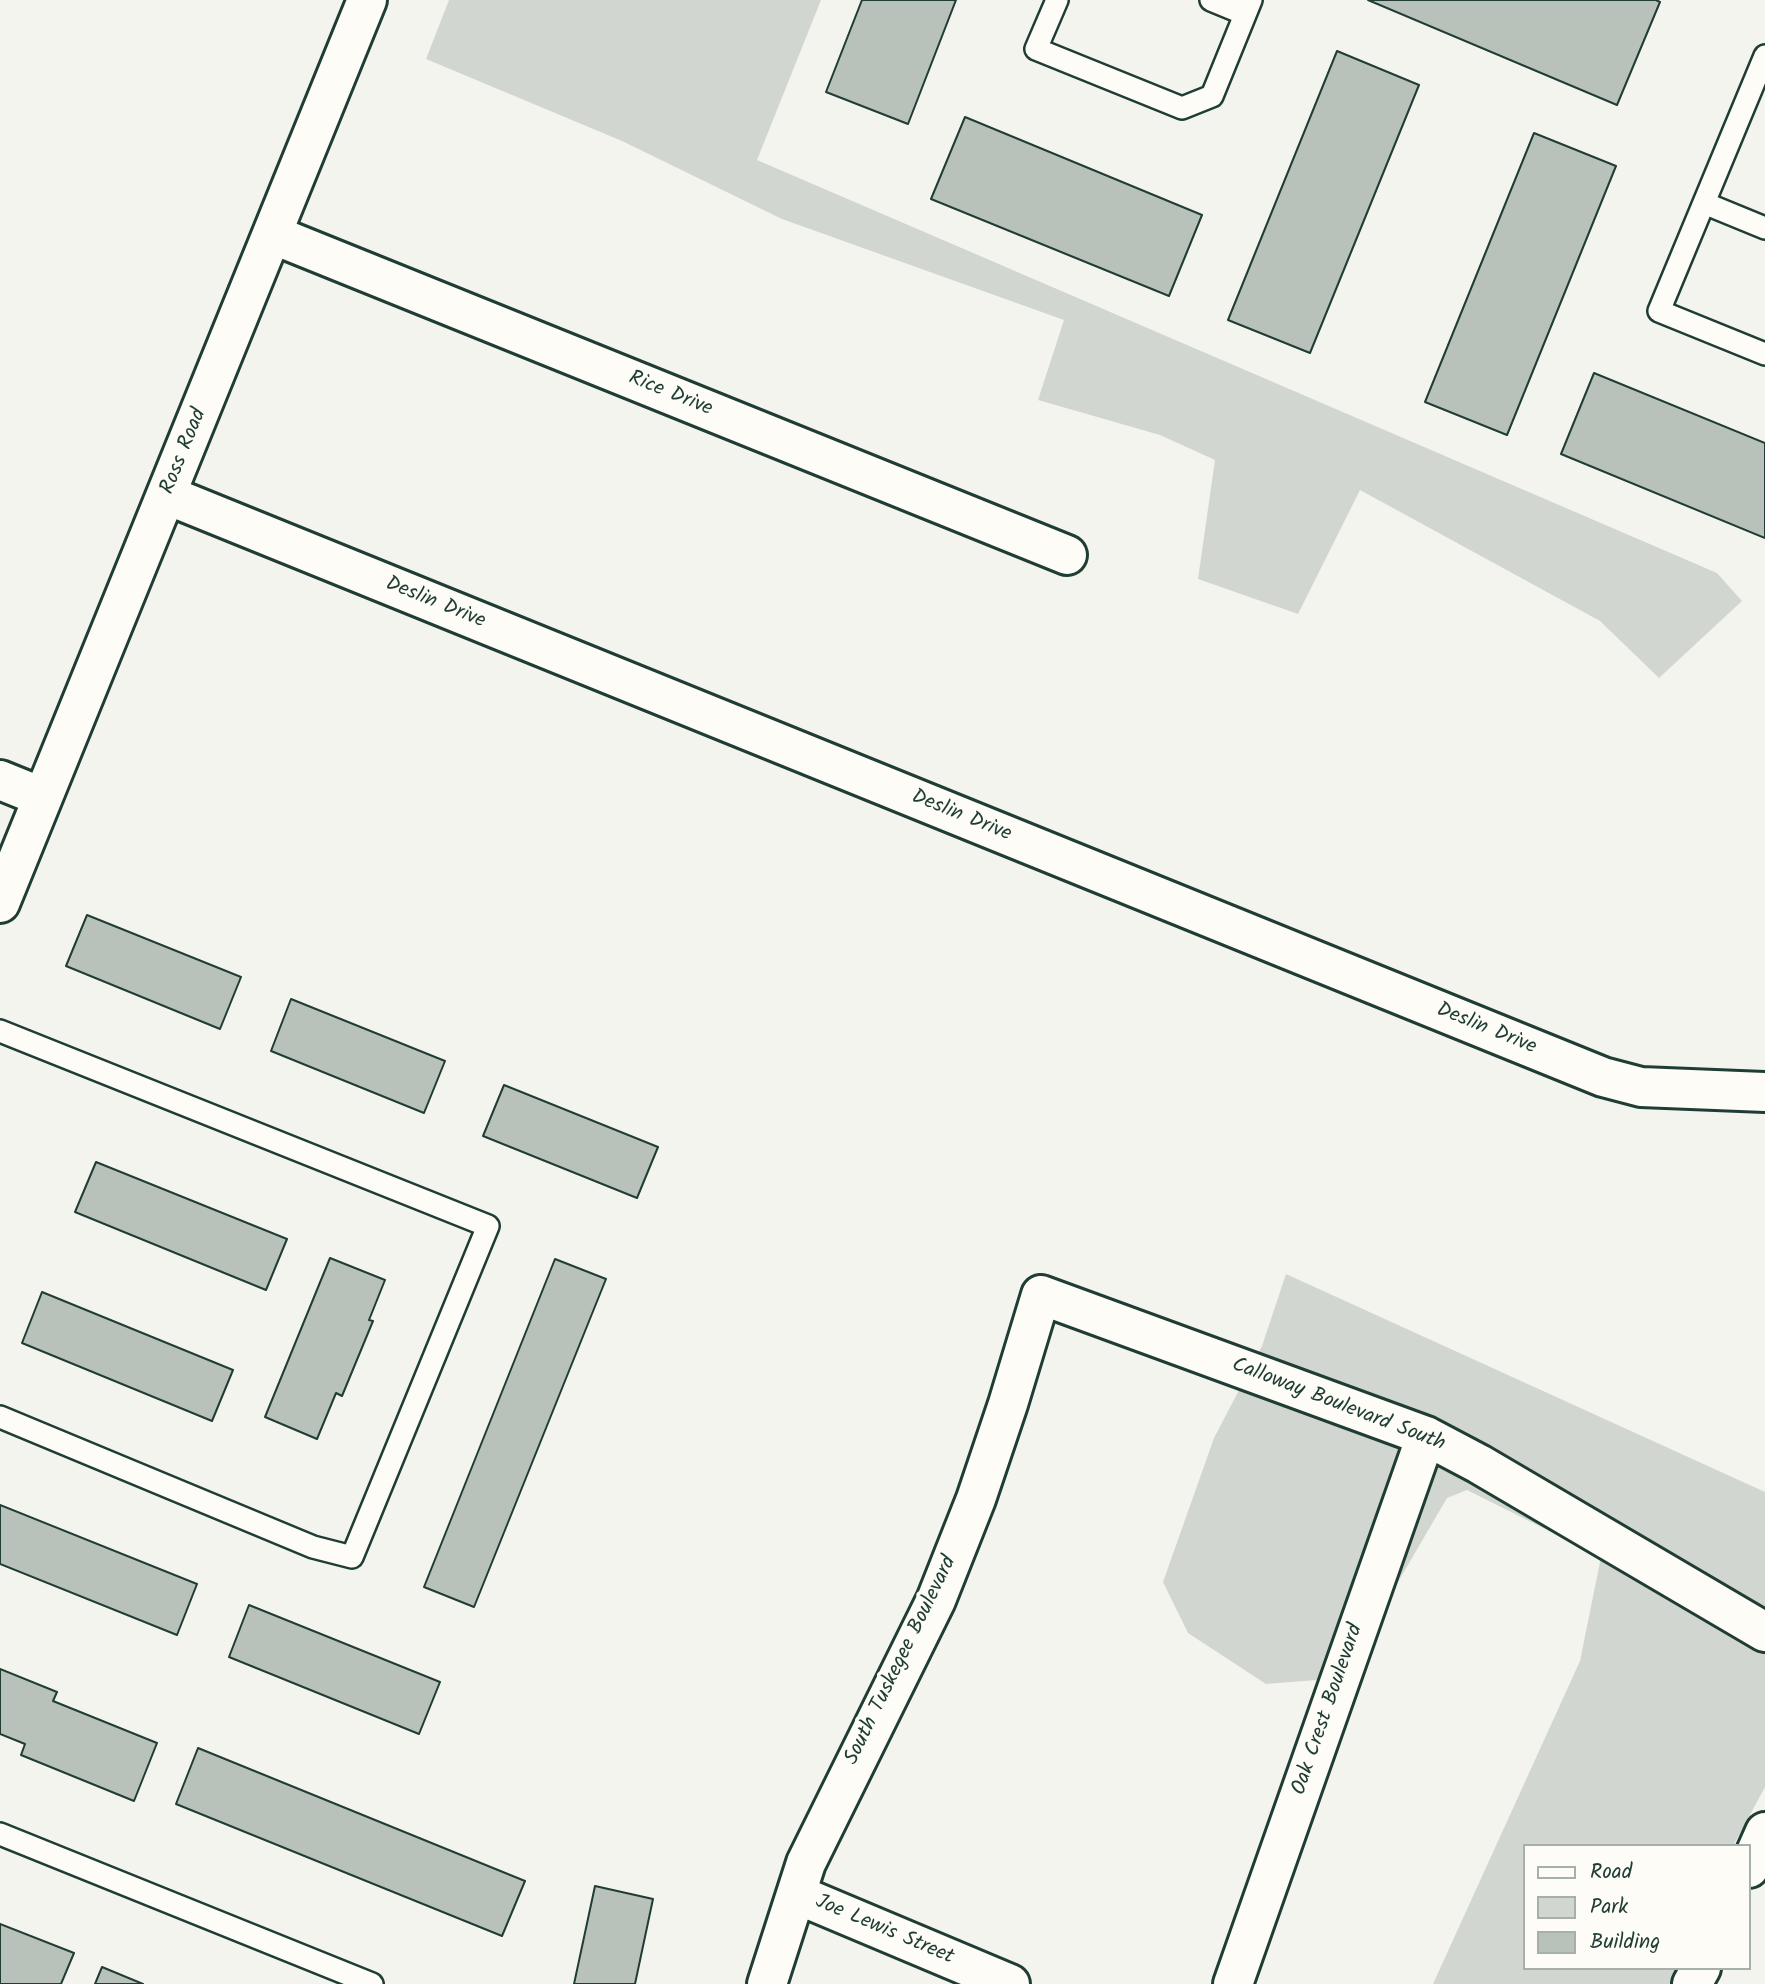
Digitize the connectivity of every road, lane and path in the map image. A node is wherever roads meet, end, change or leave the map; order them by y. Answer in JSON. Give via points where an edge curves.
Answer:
{"nodes":[{"id":1,"x":368,"y":0,"type":"edge"},
{"id":2,"x":1057,"y":0,"type":"edge"},
{"id":3,"x":1211,"y":0,"type":"edge"},
{"id":4,"x":1248,"y":7,"type":"edge"},
{"id":5,"x":1765,"y":56,"type":"edge"},
{"id":6,"x":1704,"y":203,"type":"junction"},
{"id":7,"x":1765,"y":228,"type":"edge"},
{"id":8,"x":274,"y":235,"type":"junction"},
{"id":9,"x":1765,"y":354,"type":"edge"},
{"id":10,"x":167,"y":495,"type":"junction"},
{"id":11,"x":1067,"y":555,"type":"dead end"},
{"id":12,"x":0,"y":780,"type":"edge"},
{"id":13,"x":42,"y":797,"type":"junction"},
{"id":14,"x":0,"y":904,"type":"edge"},
{"id":15,"x":0,"y":1031,"type":"edge"},
{"id":16,"x":1765,"y":1092,"type":"edge"},
{"id":17,"x":1041,"y":1295,"type":"joint"},
{"id":18,"x":0,"y":1417,"type":"edge"},
{"id":19,"x":1426,"y":1436,"type":"junction"},
{"id":20,"x":1765,"y":1632,"type":"edge"},
{"id":21,"x":1765,"y":1832,"type":"edge"},
{"id":22,"x":0,"y":1834,"type":"edge"},
{"id":23,"x":1751,"y":1864,"type":"edge"},
{"id":24,"x":796,"y":1894,"type":"junction"},
{"id":25,"x":372,"y":1984,"type":"edge"},
{"id":26,"x":767,"y":1984,"type":"edge"},
{"id":27,"x":1010,"y":1984,"type":"edge"},
{"id":28,"x":1233,"y":1984,"type":"edge"}],
"edges":[{"from":1,"to":8,"type":"street","name":"Ross Road"},
{"from":2,"to":4,"type":"lane","via":[[1036,49],[1182,108],[1212,96]]},
{"from":3,"to":4,"type":"lane"},
{"from":5,"to":6,"type":"lane"},
{"from":6,"to":7,"type":"lane"},
{"from":6,"to":9,"type":"lane","via":[[1659,311]]},
{"from":8,"to":10,"type":"street","name":"Ross Road"},
{"from":8,"to":11,"type":"street","name":"Rice Drive"},
{"from":10,"to":13,"type":"street","name":"Ross Road"},
{"from":10,"to":16,"type":"street","name":"Deslin Drive","via":[[1602,1077],[1641,1087]]},
{"from":12,"to":13,"type":"street"},
{"from":13,"to":14,"type":"street","name":"Ross Road"},
{"from":15,"to":18,"type":"lane","via":[[488,1226],[352,1557],[313,1547]]},
{"from":17,"to":19,"type":"street","name":"Calloway Boulevard South"},
{"from":17,"to":24,"type":"street","name":"South Tuskegee Boulevard","via":[[980,1488],[936,1600],[830,1811]]},
{"from":19,"to":20,"type":"street","name":"Calloway Boulevard South"},
{"from":19,"to":28,"type":"street","name":"Oak Crest Boulevard"},
{"from":21,"to":23,"type":"street"},
{"from":22,"to":25,"type":"lane"},
{"from":24,"to":26,"type":"street","name":"South Tuskegee Boulevard"},
{"from":24,"to":27,"type":"street","name":"Joe Lewis Street"}]}
